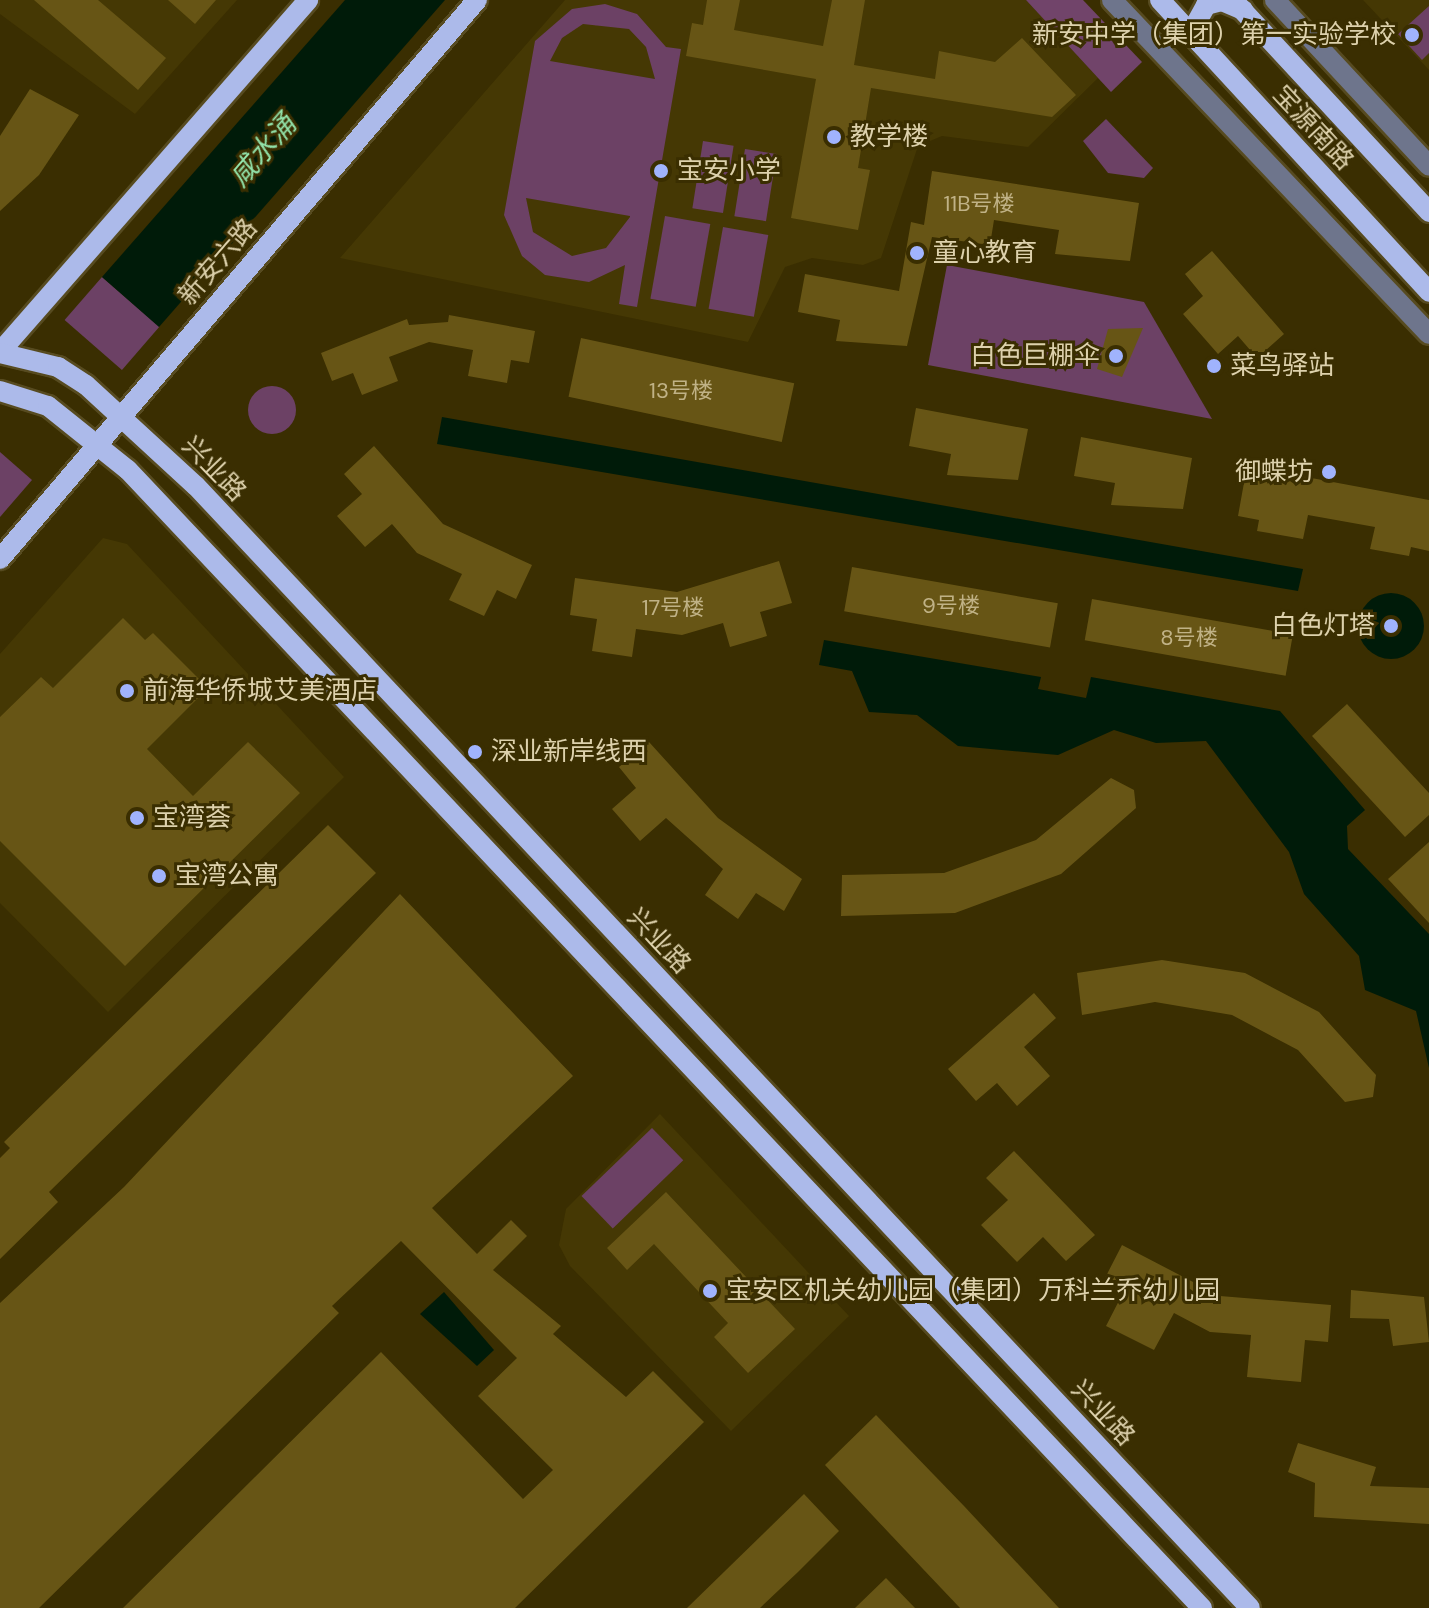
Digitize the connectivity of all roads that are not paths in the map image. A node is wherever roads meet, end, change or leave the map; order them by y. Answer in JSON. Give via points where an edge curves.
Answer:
{"nodes":[{"id":1,"x":308,"y":0,"type":"edge"},
{"id":2,"x":477,"y":0,"type":"edge"},
{"id":3,"x":1112,"y":0,"type":"edge"},
{"id":4,"x":1160,"y":0,"type":"edge"},
{"id":5,"x":1275,"y":0,"type":"edge"},
{"id":6,"x":1238,"y":5,"type":"edge"},
{"id":7,"x":1200,"y":43,"type":"junction"},
{"id":8,"x":1429,"y":166,"type":"edge"},
{"id":9,"x":1429,"y":212,"type":"edge"},
{"id":10,"x":1429,"y":292,"type":"edge"},
{"id":11,"x":1429,"y":334,"type":"edge"},
{"id":12,"x":0,"y":352,"type":"edge"},
{"id":13,"x":0,"y":391,"type":"edge"},
{"id":14,"x":121,"y":414,"type":"junction"},
{"id":15,"x":99,"y":442,"type":"junction"},
{"id":16,"x":0,"y":559,"type":"edge"},
{"id":17,"x":622,"y":939,"type":"junction"},
{"id":18,"x":598,"y":962,"type":"junction"},
{"id":19,"x":1202,"y":1608,"type":"edge"},
{"id":20,"x":1250,"y":1608,"type":"edge"}],
"edges":[{"from":1,"to":12,"type":"main road"},
{"from":2,"to":14,"type":"main road","name":"新安六路"},
{"from":3,"to":11,"type":"street"},
{"from":4,"to":7,"type":"main road","name":"宝源南路"},
{"from":5,"to":8,"type":"street"},
{"from":6,"to":7,"type":"main road","via":[[1206,5],[1194,27]]},
{"from":6,"to":9,"type":"main road","name":"宝源南路"},
{"from":7,"to":10,"type":"main road","name":"宝源南路"},
{"from":12,"to":14,"type":"main road","name":"兴业路","via":[[58,367]]},
{"from":13,"to":15,"type":"main road","via":[[48,406]]},
{"from":14,"to":15,"type":"main road","name":"新安六路"},
{"from":14,"to":17,"type":"main road","name":"兴业路"},
{"from":15,"to":16,"type":"main road","name":"新安六路"},
{"from":15,"to":18,"type":"main road"},
{"from":17,"to":18,"type":"main road","via":[[601,939]]},
{"from":17,"to":20,"type":"main road","name":"兴业路"},
{"from":18,"to":19,"type":"main road"}]}
